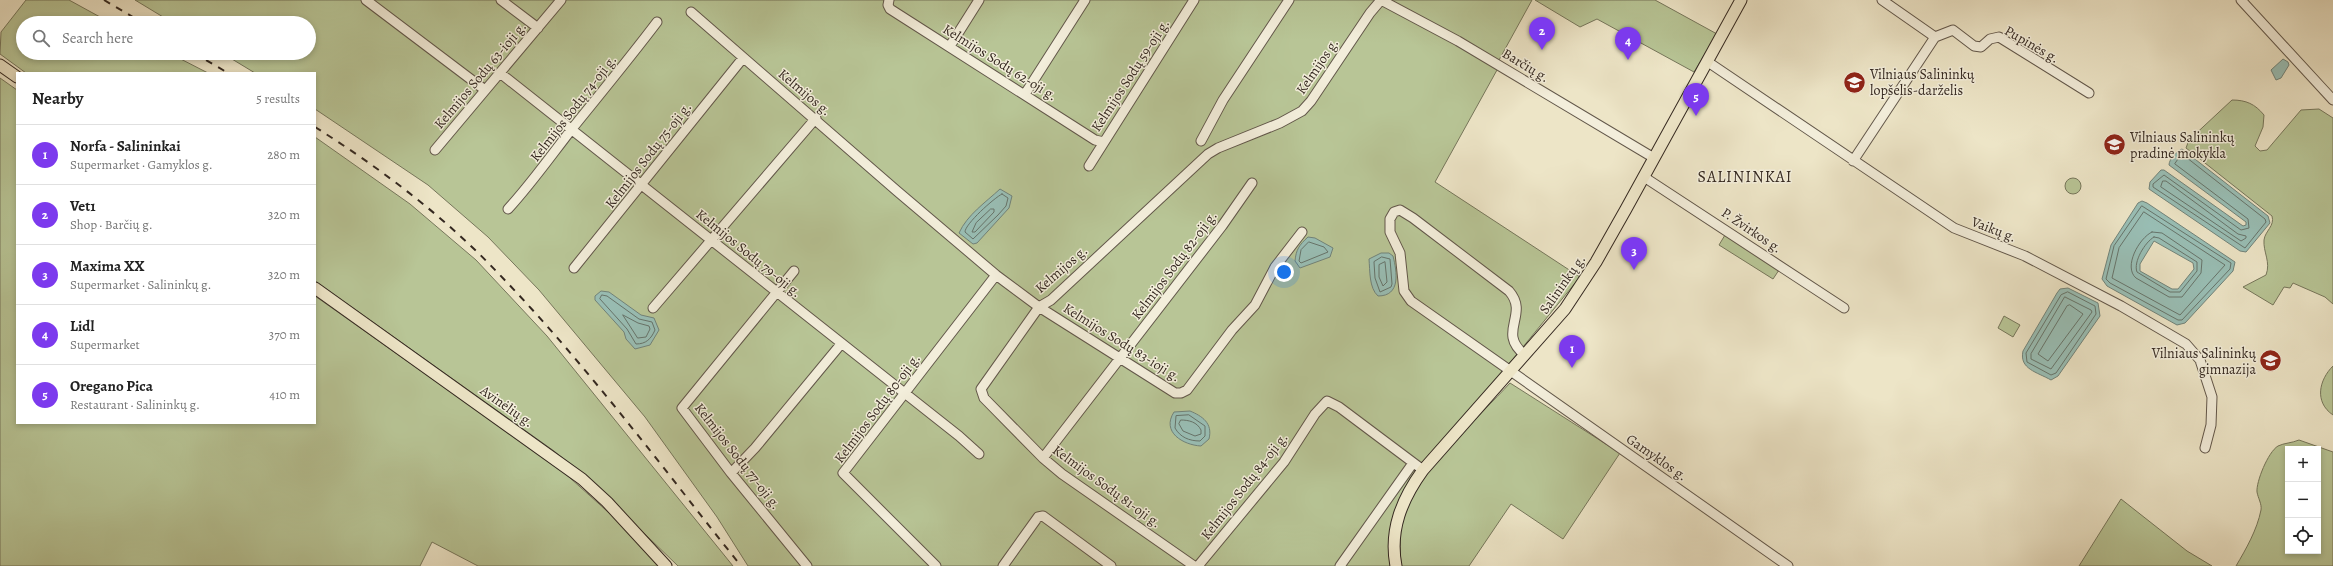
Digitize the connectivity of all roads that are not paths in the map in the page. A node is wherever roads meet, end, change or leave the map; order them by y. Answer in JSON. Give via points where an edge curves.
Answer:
{"nodes":[{"id":1,"x":366,"y":0,"type":"edge"},
{"id":2,"x":501,"y":0,"type":"edge"},
{"id":3,"x":561,"y":0,"type":"edge"},
{"id":4,"x":889,"y":0,"type":"edge"},
{"id":5,"x":979,"y":0,"type":"edge"},
{"id":6,"x":1085,"y":0,"type":"edge"},
{"id":7,"x":1194,"y":0,"type":"edge"},
{"id":8,"x":1289,"y":0,"type":"edge"},
{"id":9,"x":1381,"y":0,"type":"edge"},
{"id":10,"x":1741,"y":0,"type":"edge"},
{"id":11,"x":1882,"y":0,"type":"edge"},
{"id":12,"x":2241,"y":0,"type":"edge"},
{"id":13,"x":691,"y":12,"type":"dead end"},
{"id":14,"x":657,"y":22,"type":"dead end"},
{"id":15,"x":538,"y":28,"type":"junction"},
{"id":16,"x":1935,"y":37,"type":"junction"},
{"id":17,"x":950,"y":46,"type":"junction"},
{"id":18,"x":743,"y":58,"type":"junction"},
{"id":19,"x":1708,"y":62,"type":"junction"},
{"id":20,"x":0,"y":65,"type":"edge"},
{"id":21,"x":500,"y":73,"type":"junction"},
{"id":22,"x":16,"y":76,"type":"edge"},
{"id":23,"x":485,"y":90,"type":"junction"},
{"id":24,"x":2089,"y":93,"type":"dead end"},
{"id":25,"x":1025,"y":94,"type":"junction"},
{"id":26,"x":2333,"y":100,"type":"edge"},
{"id":27,"x":816,"y":118,"type":"junction"},
{"id":28,"x":571,"y":130,"type":"junction"},
{"id":29,"x":1201,"y":141,"type":"dead end"},
{"id":30,"x":1104,"y":142,"type":"junction"},
{"id":31,"x":435,"y":150,"type":"dead end"},
{"id":32,"x":1654,"y":158,"type":"junction"},
{"id":33,"x":1853,"y":161,"type":"junction"},
{"id":34,"x":1089,"y":166,"type":"dead end"},
{"id":35,"x":1644,"y":177,"type":"junction"},
{"id":36,"x":1252,"y":183,"type":"dead end"},
{"id":37,"x":642,"y":186,"type":"junction"},
{"id":38,"x":508,"y":209,"type":"dead end"},
{"id":39,"x":1302,"y":232,"type":"dead end"},
{"id":40,"x":712,"y":241,"type":"junction"},
{"id":41,"x":574,"y":268,"type":"dead end"},
{"id":42,"x":794,"y":271,"type":"dead end"},
{"id":43,"x":996,"y":275,"type":"junction"},
{"id":44,"x":316,"y":289,"type":"edge"},
{"id":45,"x":776,"y":293,"type":"junction"},
{"id":46,"x":1038,"y":307,"type":"junction"},
{"id":47,"x":653,"y":308,"type":"dead end"},
{"id":48,"x":1844,"y":308,"type":"dead end"},
{"id":49,"x":841,"y":344,"type":"junction"},
{"id":50,"x":1525,"y":355,"type":"junction"},
{"id":51,"x":1121,"y":358,"type":"junction"},
{"id":52,"x":1511,"y":372,"type":"junction"},
{"id":53,"x":904,"y":394,"type":"junction"},
{"id":54,"x":2205,"y":448,"type":"dead end"},
{"id":55,"x":979,"y":454,"type":"dead end"},
{"id":56,"x":1043,"y":458,"type":"junction"},
{"id":57,"x":1414,"y":463,"type":"junction"},
{"id":58,"x":1423,"y":470,"type":"junction"},
{"id":59,"x":731,"y":473,"type":"junction"},
{"id":60,"x":666,"y":566,"type":"edge"},
{"id":61,"x":807,"y":566,"type":"edge"},
{"id":62,"x":936,"y":566,"type":"edge"},
{"id":63,"x":1003,"y":566,"type":"edge"},
{"id":64,"x":1111,"y":566,"type":"edge"},
{"id":65,"x":1194,"y":566,"type":"edge"},
{"id":66,"x":1198,"y":566,"type":"edge"},
{"id":67,"x":1340,"y":566,"type":"edge"},
{"id":68,"x":1396,"y":566,"type":"edge"},
{"id":69,"x":1788,"y":566,"type":"edge"}],
"edges":[{"from":1,"to":23,"type":"street"},
{"from":2,"to":15,"type":"street"},
{"from":3,"to":15,"type":"street","name":"Kelmijos Sodų 63-ioji g."},
{"from":4,"to":17,"type":"street","name":"Kelmijos Sodų 62-oji g.","via":[[890,8]]},
{"from":5,"to":17,"type":"street"},
{"from":6,"to":25,"type":"street"},
{"from":7,"to":30,"type":"street","name":"Kelmijos Sodų 59-oji g."},
{"from":8,"to":29,"type":"street","via":[[1223,100]]},
{"from":9,"to":32,"type":"street","name":"Barčių g.","via":[[1458,41]]},
{"from":9,"to":46,"type":"street","name":"Kelmijos g.","via":[[1302,111],[1208,154],[1051,300]]},
{"from":10,"to":19,"type":"main road","name":"Salininkų g."},
{"from":11,"to":16,"type":"street"},
{"from":12,"to":26,"type":"street"},
{"from":13,"to":18,"type":"street","name":"Kelmijos g."},
{"from":14,"to":28,"type":"street","name":"Kelmijos Sodų 74-oji g.","via":[[615,79]]},
{"from":15,"to":21,"type":"street","name":"Kelmijos Sodų 63-ioji g."},
{"from":16,"to":24,"type":"street","name":"Pupinės g.","via":[[1953,30],[1974,46],[1981,47],[1990,39],[1999,37]]},
{"from":16,"to":33,"type":"street"},
{"from":17,"to":25,"type":"street","name":"Kelmijos Sodų 62-oji g."},
{"from":18,"to":27,"type":"street","name":"Kelmijos g."},
{"from":18,"to":37,"type":"street","name":"Kelmijos Sodų 75-oji g."},
{"from":19,"to":32,"type":"main road","name":"Salininkų g."},
{"from":19,"to":33,"type":"street","name":"Vaikų g."},
{"from":20,"to":22,"type":"main road"},
{"from":21,"to":23,"type":"street","name":"Kelmijos Sodų 63-ioji g."},
{"from":21,"to":28,"type":"street","name":"Kelmijos Sodų 79-oji g."},
{"from":23,"to":31,"type":"street","name":"Kelmijos Sodų 63-ioji g."},
{"from":25,"to":30,"type":"street","name":"Kelmijos Sodų 62-oji g.","via":[[1095,140]]},
{"from":27,"to":40,"type":"street"},
{"from":27,"to":43,"type":"street","name":"Kelmijos g."},
{"from":28,"to":37,"type":"street","name":"Kelmijos Sodų 79-oji g."},
{"from":28,"to":38,"type":"street","name":"Kelmijos Sodų 74-oji g.","via":[[534,181]]},
{"from":30,"to":34,"type":"street","name":"Kelmijos Sodų 59-oji g."},
{"from":32,"to":35,"type":"main road","name":"Salininkų g."},
{"from":33,"to":54,"type":"street","name":"Vaikų g.","via":[[1954,228],[2026,256],[2186,344],[2200,360],[2212,397],[2211,425]]},
{"from":35,"to":48,"type":"street","name":"P. Žvirkos g."},
{"from":35,"to":50,"type":"main road","name":"Salininkų g.","via":[[1581,286],[1565,309]]},
{"from":36,"to":51,"type":"street","name":"Kelmijos Sodų 82-oji g."},
{"from":37,"to":40,"type":"street","name":"Kelmijos Sodų 79-oji g."},
{"from":37,"to":41,"type":"street","name":"Kelmijos Sodų 75-oji g."},
{"from":39,"to":51,"type":"street","name":"Kelmijos Sodų 83-ioji g.","via":[[1275,267],[1255,305],[1232,330],[1187,390],[1175,393]]},
{"from":40,"to":45,"type":"street","name":"Kelmijos Sodų 79-oji g."},
{"from":40,"to":47,"type":"street"},
{"from":42,"to":45,"type":"street","name":"Kelmijos Sodų 77-oji g."},
{"from":43,"to":46,"type":"street","name":"Kelmijos g."},
{"from":43,"to":53,"type":"street","name":"Kelmijos Sodų 80-oji g."},
{"from":44,"to":60,"type":"main road","name":"Avinėlių g.","via":[[582,479],[607,502]]},
{"from":45,"to":49,"type":"street","name":"Kelmijos Sodų 79-oji g."},
{"from":45,"to":59,"type":"street","name":"Kelmijos Sodų 77-oji g.","via":[[682,409]]},
{"from":46,"to":51,"type":"street","name":"Kelmijos Sodų 83-ioji g."},
{"from":46,"to":56,"type":"street","name":"Kelmijos Sodų 81-oji g.","via":[[981,389],[984,398]]},
{"from":49,"to":53,"type":"street","name":"Kelmijos Sodų 79-oji g."},
{"from":49,"to":59,"type":"street","via":[[755,448]]},
{"from":50,"to":52,"type":"main road","name":"Salininkų g."},
{"from":50,"to":52,"type":"street","name":"Gamyklos g.","via":[[1516,348],[1512,339],[1516,306],[1509,291],[1413,218],[1400,210],[1394,212],[1389,224],[1400,253],[1405,294],[1423,310]]},
{"from":51,"to":56,"type":"street","name":"Kelmijos Sodų 82-oji g."},
{"from":52,"to":58,"type":"main road","name":"Salininkų g."},
{"from":52,"to":69,"type":"street","name":"Gamyklos g."},
{"from":53,"to":55,"type":"street","name":"Kelmijos Sodų 79-oji g."},
{"from":53,"to":62,"type":"street","name":"Kelmijos Sodų 80-oji g.","via":[[843,474]]},
{"from":56,"to":65,"type":"street","name":"Kelmijos Sodų 81-oji g."},
{"from":57,"to":58,"type":"street","name":"Kelmijos Sodų 84-oji g."},
{"from":57,"to":66,"type":"street","name":"Kelmijos Sodų 84-oji g.","via":[[1339,407],[1327,401],[1315,414],[1284,462]]},
{"from":57,"to":67,"type":"street"},
{"from":58,"to":68,"type":"main road","name":"Salininkų g.","via":[[1410,488],[1397,517],[1394,545]]},
{"from":59,"to":61,"type":"street","name":"Kelmijos Sodų 77-oji g."},
{"from":63,"to":64,"type":"street","via":[[1036,520],[1043,516]]}]}
